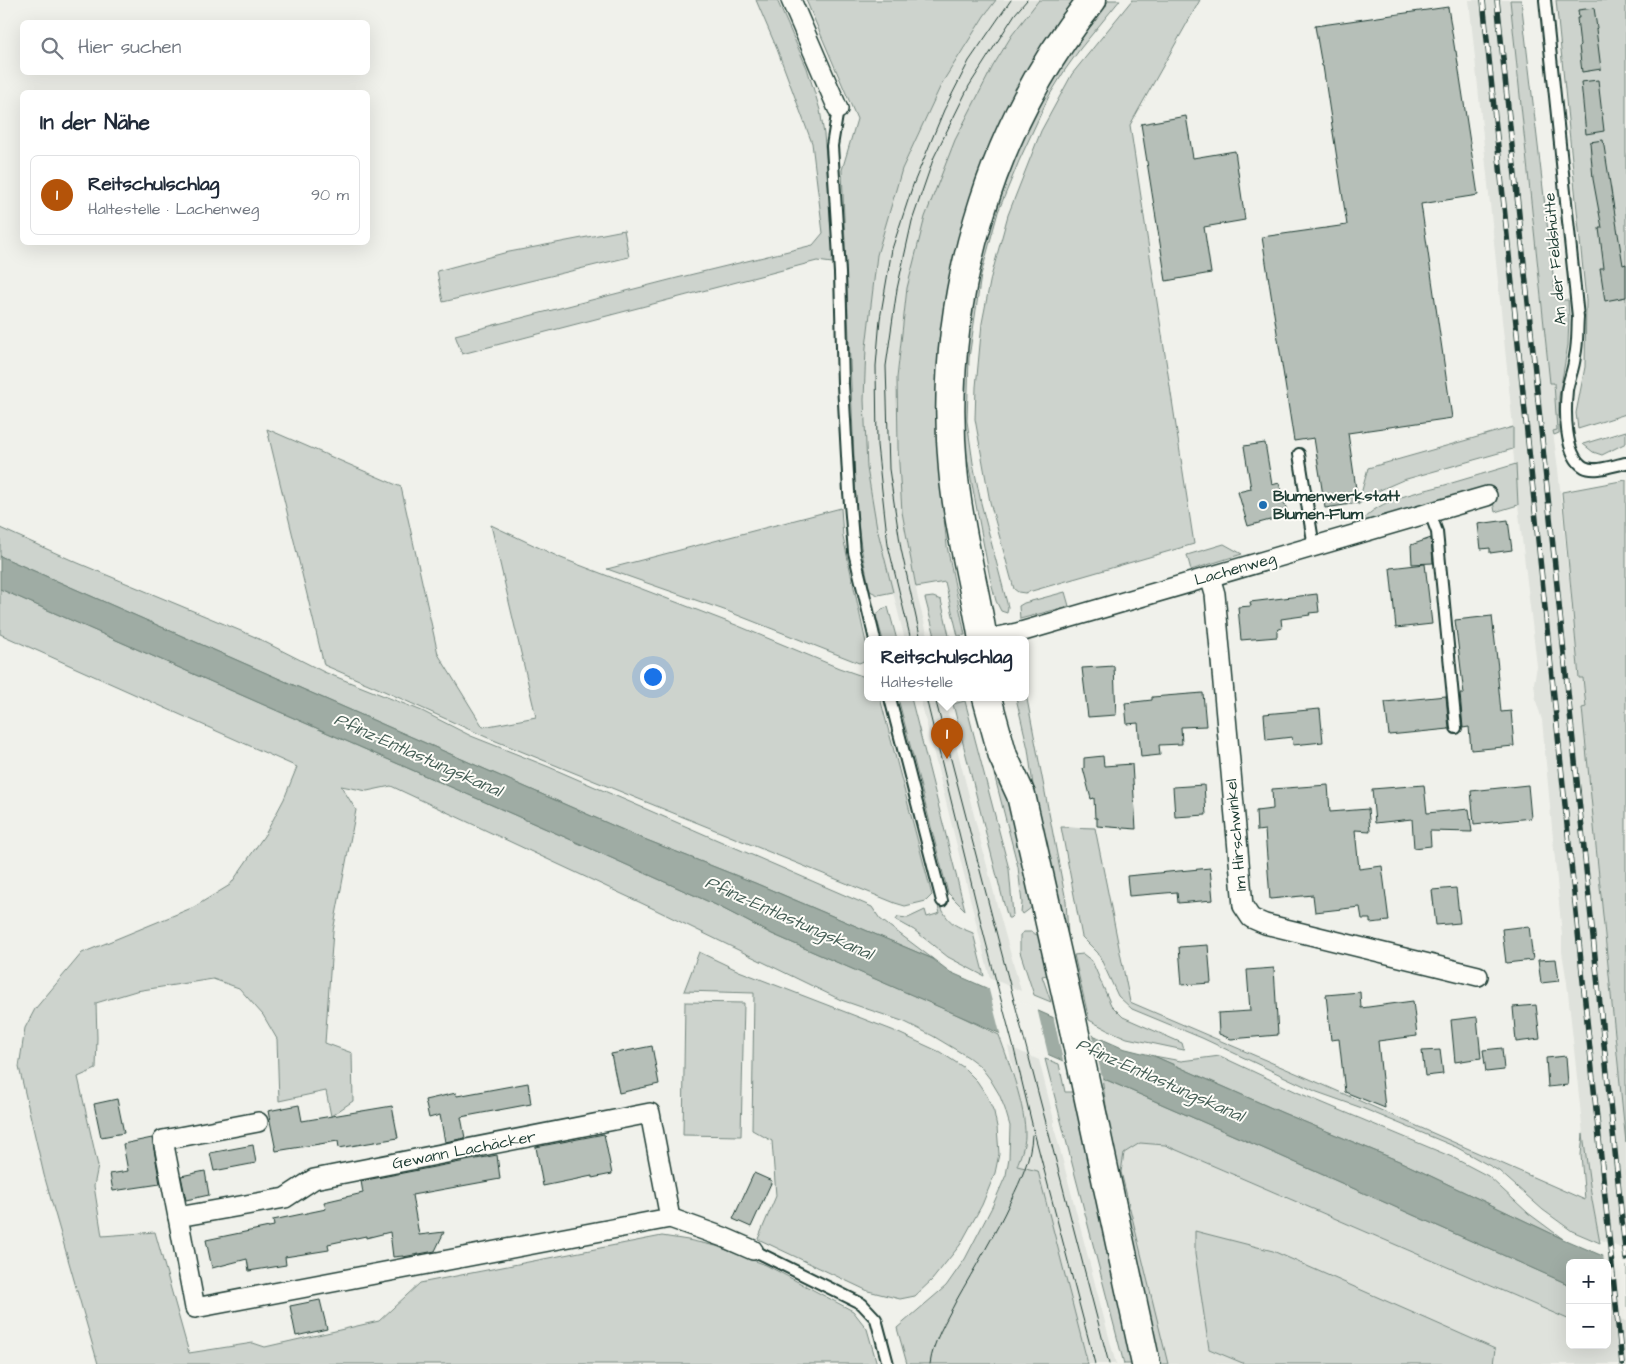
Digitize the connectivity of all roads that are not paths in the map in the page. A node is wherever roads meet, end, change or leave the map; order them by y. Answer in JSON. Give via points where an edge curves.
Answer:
{"nodes":[{"id":1,"x":791,"y":0,"type":"edge"},
{"id":2,"x":1092,"y":0,"type":"edge"},
{"id":3,"x":1545,"y":0,"type":"edge"},
{"id":4,"x":838,"y":108,"type":"joint"},
{"id":5,"x":1299,"y":454,"type":"dead end"},
{"id":6,"x":1626,"y":463,"type":"edge"},
{"id":7,"x":1486,"y":496,"type":"dead end"},
{"id":8,"x":1430,"y":512,"type":"junction"},
{"id":9,"x":1314,"y":547,"type":"junction"},
{"id":10,"x":1210,"y":577,"type":"junction"},
{"id":11,"x":874,"y":636,"type":"edge"},
{"id":12,"x":982,"y":636,"type":"edge"},
{"id":13,"x":1002,"y":636,"type":"edge"},
{"id":14,"x":891,"y":701,"type":"edge"},
{"id":15,"x":988,"y":701,"type":"edge"},
{"id":16,"x":1008,"y":701,"type":"edge"},
{"id":17,"x":1456,"y":728,"type":"dead end"},
{"id":18,"x":1020,"y":795,"type":"junction"},
{"id":19,"x":942,"y":901,"type":"dead end"},
{"id":20,"x":1478,"y":976,"type":"dead end"},
{"id":21,"x":258,"y":1122,"type":"dead end"},
{"id":22,"x":178,"y":1217,"type":"junction"},
{"id":23,"x":670,"y":1218,"type":"junction"},
{"id":24,"x":752,"y":1250,"type":"joint"},
{"id":25,"x":888,"y":1364,"type":"edge"},
{"id":26,"x":1146,"y":1364,"type":"edge"}],
"edges":[{"from":1,"to":4,"type":"street"},
{"from":2,"to":12,"type":"street","via":[[1050,61],[1018,118],[1002,156],[979,216],[957,323],[950,388],[953,468],[958,517]]},
{"from":3,"to":6,"type":"lane","name":"An der Feldshütte","via":[[1578,317],[1576,355],[1567,389],[1568,438],[1574,457],[1584,467],[1595,469]]},
{"from":4,"to":11,"type":"lane","via":[[832,146],[848,492],[854,552]]},
{"from":5,"to":9,"type":"lane"},
{"from":7,"to":8,"type":"street","name":"Lachenweg"},
{"from":8,"to":9,"type":"street","name":"Lachenweg"},
{"from":8,"to":17,"type":"lane","via":[[1437,532]]},
{"from":9,"to":10,"type":"street","name":"Lachenweg"},
{"from":10,"to":13,"type":"street","name":"Lachenweg"},
{"from":10,"to":20,"type":"street","name":"Im Hirschwinkel","via":[[1215,594],[1243,906],[1251,918]]},
{"from":14,"to":19,"type":"lane"},
{"from":15,"to":18,"type":"street","via":[[1003,756]]},
{"from":16,"to":18,"type":"street","via":[[1020,752]]},
{"from":18,"to":26,"type":"street"},
{"from":21,"to":22,"type":"street","via":[[163,1140]]},
{"from":22,"to":23,"type":"street","via":[[195,1308]]},
{"from":22,"to":23,"type":"street","name":"Gewann Lachäcker","via":[[285,1198],[314,1179],[650,1113]]},
{"from":23,"to":24,"type":"street"},
{"from":24,"to":25,"type":"lane","via":[[862,1304],[876,1319]]}]}
